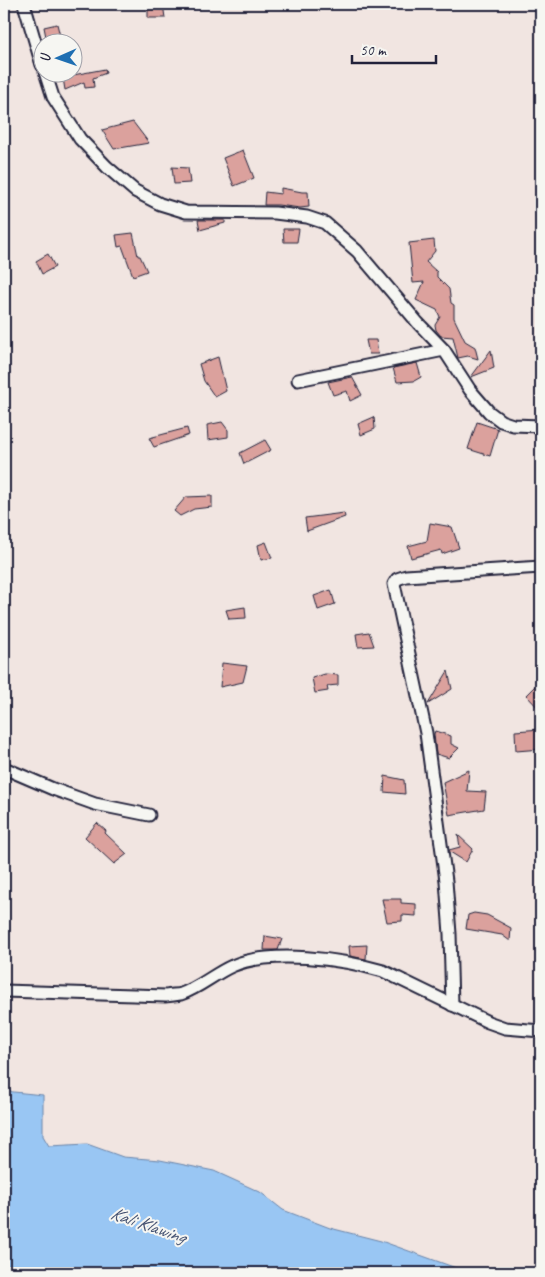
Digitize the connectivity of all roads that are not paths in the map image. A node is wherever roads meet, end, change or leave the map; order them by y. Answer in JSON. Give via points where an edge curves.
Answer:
{"nodes":[{"id":1,"x":24,"y":4,"type":"edge"},
{"id":2,"x":32,"y":32,"type":"edge"},
{"id":3,"x":48,"y":82,"type":"edge"},
{"id":4,"x":444,"y":350,"type":"junction"},
{"id":5,"x":298,"y":380,"type":"dead end"},
{"id":6,"x":541,"y":426,"type":"edge"},
{"id":7,"x":541,"y":567,"type":"edge"},
{"id":8,"x":4,"y":768,"type":"edge"},
{"id":9,"x":149,"y":816,"type":"dead end"},
{"id":10,"x":4,"y":992,"type":"edge"},
{"id":11,"x":452,"y":1005,"type":"junction"},
{"id":12,"x":541,"y":1031,"type":"edge"}],
"edges":[{"from":1,"to":2,"type":"street"},
{"from":3,"to":4,"type":"street","via":[[53,97],[80,139],[135,191],[160,204],[186,212],[275,213],[325,223],[357,251]]},
{"from":4,"to":5,"type":"street"},
{"from":4,"to":6,"type":"street","via":[[489,412],[513,425]]},
{"from":7,"to":11,"type":"street","via":[[406,576],[394,584],[426,733],[446,881]]},
{"from":8,"to":9,"type":"street","via":[[95,804]]},
{"from":10,"to":11,"type":"street","via":[[166,996],[181,994],[234,965],[288,956],[383,971]]},
{"from":11,"to":12,"type":"street","via":[[505,1028]]}]}
